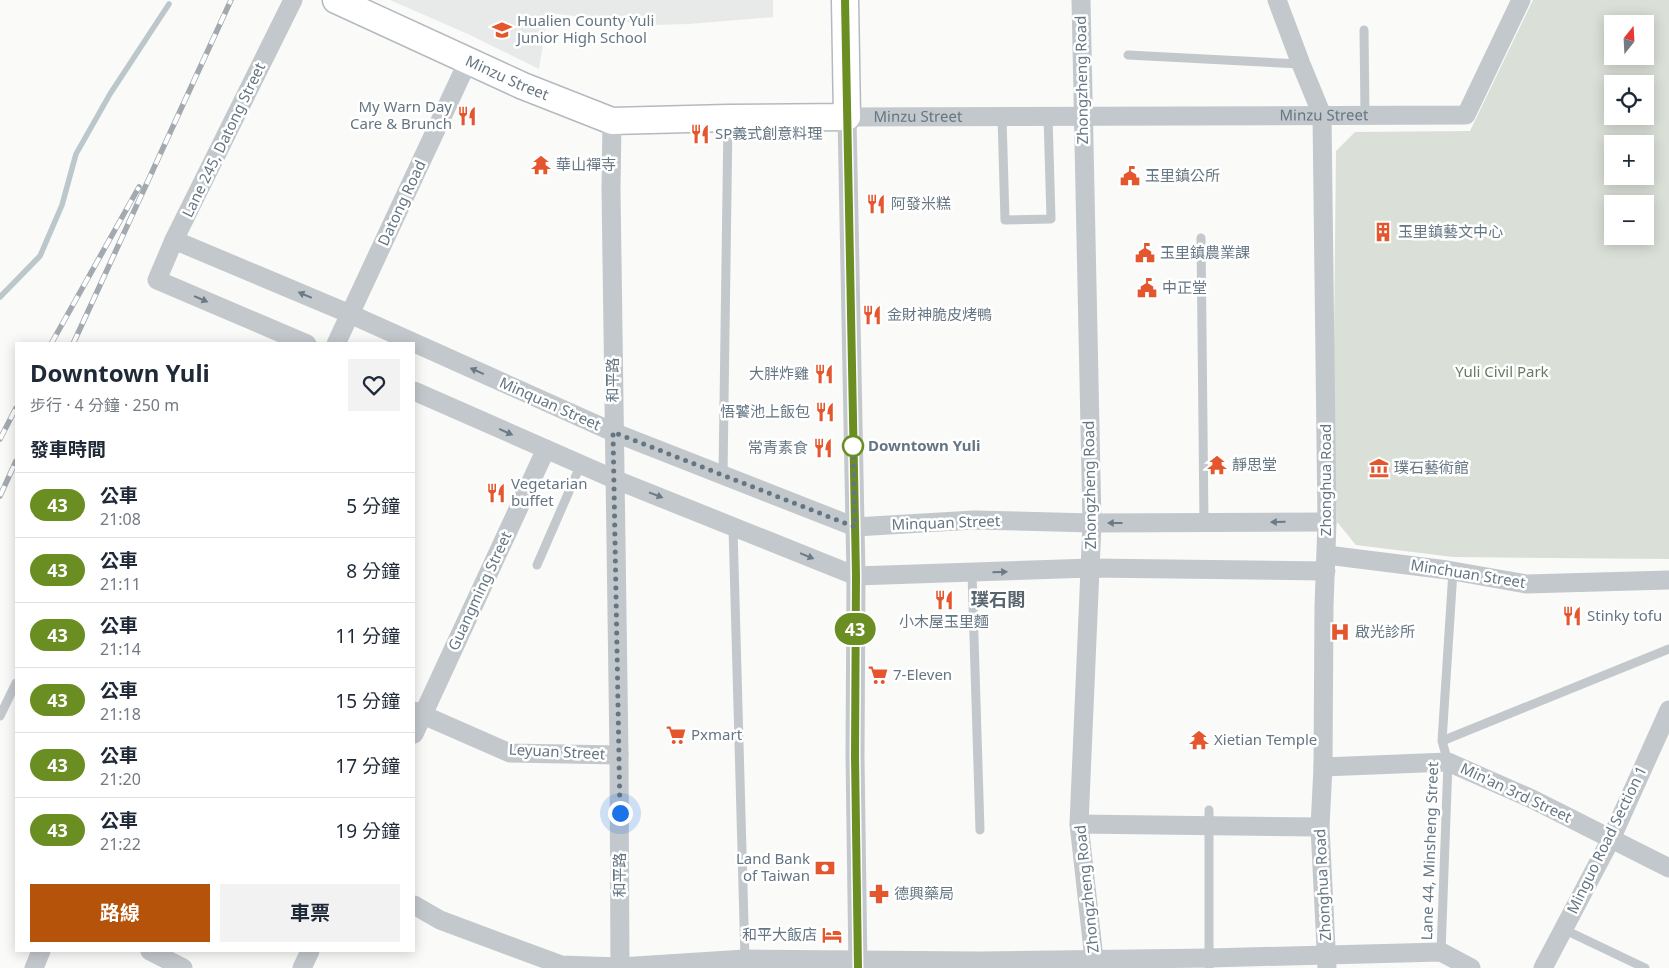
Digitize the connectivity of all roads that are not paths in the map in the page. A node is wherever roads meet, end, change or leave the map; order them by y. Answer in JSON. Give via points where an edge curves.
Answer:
{"nodes":[{"id":1,"x":292,"y":0,"type":"edge"},
{"id":2,"x":336,"y":0,"type":"edge"},
{"id":3,"x":845,"y":0,"type":"edge"},
{"id":4,"x":1081,"y":0,"type":"edge"},
{"id":5,"x":1277,"y":0,"type":"edge"},
{"id":6,"x":1521,"y":0,"type":"edge"},
{"id":7,"x":1364,"y":30,"type":"dead end"},
{"id":8,"x":1128,"y":55,"type":"dead end"},
{"id":9,"x":468,"y":61,"type":"junction"},
{"id":10,"x":1301,"y":64,"type":"junction"},
{"id":11,"x":1322,"y":115,"type":"junction"},
{"id":12,"x":1365,"y":115,"type":"junction"},
{"id":13,"x":1048,"y":116,"type":"junction"},
{"id":14,"x":1083,"y":116,"type":"junction"},
{"id":15,"x":847,"y":117,"type":"junction"},
{"id":16,"x":1002,"y":117,"type":"junction"},
{"id":17,"x":728,"y":118,"type":"junction"},
{"id":18,"x":612,"y":121,"type":"junction"},
{"id":19,"x":1201,"y":238,"type":"dead end"},
{"id":20,"x":174,"y":240,"type":"junction"},
{"id":21,"x":350,"y":314,"type":"junction"},
{"id":22,"x":302,"y":342,"type":"edge"},
{"id":23,"x":337,"y":342,"type":"edge"},
{"id":24,"x":412,"y":342,"type":"edge"},
{"id":25,"x":415,"y":343,"type":"edge"},
{"id":26,"x":415,"y":391,"type":"edge"},
{"id":27,"x":613,"y":432,"type":"junction"},
{"id":28,"x":546,"y":449,"type":"junction"},
{"id":29,"x":581,"y":464,"type":"junction"},
{"id":30,"x":723,"y":476,"type":"junction"},
{"id":31,"x":614,"y":479,"type":"junction"},
{"id":32,"x":1327,"y":522,"type":"junction"},
{"id":33,"x":1092,"y":523,"type":"junction"},
{"id":34,"x":1204,"y":523,"type":"junction"},
{"id":35,"x":733,"y":526,"type":"junction"},
{"id":36,"x":855,"y":527,"type":"junction"},
{"id":37,"x":1326,"y":563,"type":"junction"},
{"id":38,"x":537,"y":565,"type":"dead end"},
{"id":39,"x":1091,"y":568,"type":"junction"},
{"id":40,"x":1453,"y":571,"type":"junction"},
{"id":41,"x":972,"y":573,"type":"junction"},
{"id":42,"x":856,"y":576,"type":"junction"},
{"id":43,"x":1669,"y":580,"type":"edge"},
{"id":44,"x":1669,"y":648,"type":"edge"},
{"id":45,"x":15,"y":685,"type":"edge"},
{"id":46,"x":1669,"y":710,"type":"edge"},
{"id":47,"x":418,"y":713,"type":"edge"},
{"id":48,"x":0,"y":716,"type":"edge"},
{"id":49,"x":415,"y":729,"type":"edge"},
{"id":50,"x":1442,"y":741,"type":"junction"},
{"id":51,"x":620,"y":755,"type":"junction"},
{"id":52,"x":1448,"y":762,"type":"junction"},
{"id":53,"x":1322,"y":767,"type":"junction"},
{"id":54,"x":1210,"y":818,"type":"junction"},
{"id":55,"x":1080,"y":824,"type":"junction"},
{"id":56,"x":1320,"y":827,"type":"junction"},
{"id":57,"x":980,"y":830,"type":"dead end"},
{"id":58,"x":1611,"y":839,"type":"junction"},
{"id":59,"x":1669,"y":868,"type":"edge"},
{"id":60,"x":415,"y":905,"type":"edge"},
{"id":61,"x":1563,"y":929,"type":"junction"},
{"id":62,"x":41,"y":952,"type":"edge"},
{"id":63,"x":152,"y":952,"type":"edge"},
{"id":64,"x":310,"y":952,"type":"edge"},
{"id":65,"x":1441,"y":952,"type":"junction"},
{"id":66,"x":744,"y":959,"type":"junction"},
{"id":67,"x":1326,"y":961,"type":"edge"},
{"id":68,"x":1094,"y":963,"type":"edge"},
{"id":69,"x":1209,"y":963,"type":"edge"},
{"id":70,"x":858,"y":964,"type":"edge"},
{"id":71,"x":979,"y":965,"type":"edge"},
{"id":72,"x":178,"y":967,"type":"edge"},
{"id":73,"x":620,"y":967,"type":"edge"},
{"id":74,"x":34,"y":968,"type":"edge"},
{"id":75,"x":302,"y":968,"type":"edge"},
{"id":76,"x":1471,"y":968,"type":"edge"},
{"id":77,"x":1543,"y":968,"type":"edge"},
{"id":78,"x":1645,"y":968,"type":"edge"}],
"edges":[{"from":1,"to":20,"type":"street","name":"Lane 245, Datong Street"},
{"from":2,"to":9,"type":"street","name":"Minzu Street"},
{"from":3,"to":15,"type":"street"},
{"from":4,"to":14,"type":"street","name":"Zhongzheng Road"},
{"from":5,"to":10,"type":"street","name":"Zhonghua Road"},
{"from":6,"to":12,"type":"street","name":"Minzu Street","via":[[1466,115]]},
{"from":7,"to":12,"type":"lane"},
{"from":8,"to":10,"type":"lane"},
{"from":9,"to":18,"type":"street","name":"Minzu Street"},
{"from":9,"to":21,"type":"street","name":"Datong Road"},
{"from":10,"to":11,"type":"street","name":"Zhonghua Road"},
{"from":11,"to":12,"type":"street","name":"Minzu Street"},
{"from":11,"to":14,"type":"street","name":"Minzu Street"},
{"from":11,"to":32,"type":"street","name":"Zhonghua Road"},
{"from":13,"to":14,"type":"street","name":"Minzu Street"},
{"from":13,"to":16,"type":"street","name":"Minzu Street"},
{"from":13,"to":16,"type":"lane","via":[[1051,219],[1005,220]]},
{"from":14,"to":33,"type":"street","name":"Zhongzheng Road"},
{"from":15,"to":16,"type":"street","name":"Minzu Street"},
{"from":15,"to":17,"type":"street","name":"Minzu Street"},
{"from":15,"to":36,"type":"street"},
{"from":17,"to":18,"type":"street","name":"Minzu Street"},
{"from":17,"to":30,"type":"lane"},
{"from":18,"to":27,"type":"street","name":"和平路"},
{"from":19,"to":34,"type":"lane"},
{"from":21,"to":20,"type":"street","name":"Minquan Street","one_way":true},
{"from":20,"to":22,"type":"street","name":"Lane 245, Datong Street","one_way":true,"via":[[156,280]]},
{"from":21,"to":23,"type":"street","name":"Datong Road"},
{"from":24,"to":21,"type":"street","name":"Minquan Street","one_way":true},
{"from":27,"to":25,"type":"street","name":"Minquan Street","one_way":true},
{"from":26,"to":28,"type":"street","one_way":true},
{"from":27,"to":30,"type":"street","name":"Minquan Street"},
{"from":27,"to":31,"type":"street","name":"和平路"},
{"from":28,"to":29,"type":"street"},
{"from":28,"to":47,"type":"street","name":"Guangming Street"},
{"from":29,"to":31,"type":"street"},
{"from":29,"to":38,"type":"lane"},
{"from":30,"to":36,"type":"street","name":"Minquan Street"},
{"from":31,"to":35,"type":"street","one_way":true},
{"from":31,"to":51,"type":"street","name":"和平路"},
{"from":32,"to":34,"type":"street","name":"Minquan Street","one_way":true},
{"from":32,"to":37,"type":"street","name":"Zhonghua Road"},
{"from":34,"to":33,"type":"street","name":"Minquan Street","one_way":true},
{"from":33,"to":36,"type":"street","name":"Minquan Street","via":[[974,520]]},
{"from":33,"to":39,"type":"street","name":"Zhongzheng Road"},
{"from":35,"to":42,"type":"street","one_way":true},
{"from":35,"to":66,"type":"lane"},
{"from":36,"to":42,"type":"street"},
{"from":37,"to":39,"type":"street"},
{"from":37,"to":40,"type":"street","name":"Minchuan Street"},
{"from":37,"to":53,"type":"street","name":"Zhonghua Road"},
{"from":41,"to":39,"type":"street","one_way":true},
{"from":39,"to":55,"type":"street","name":"Zhongzheng Road"},
{"from":40,"to":43,"type":"street","name":"Minchuan Street","via":[[1526,584]]},
{"from":40,"to":50,"type":"lane","name":"Lane 44, Minsheng Street"},
{"from":41,"to":42,"type":"street"},
{"from":41,"to":57,"type":"lane"},
{"from":42,"to":70,"type":"street"},
{"from":44,"to":50,"type":"lane"},
{"from":45,"to":48,"type":"lane"},
{"from":46,"to":58,"type":"street","name":"Minguo Road Section 1"},
{"from":47,"to":49,"type":"street","name":"Guangming Street"},
{"from":47,"to":51,"type":"street","name":"Leyuan Street","via":[[510,753]]},
{"from":50,"to":52,"type":"lane","name":"Lane 44, Minsheng Street"},
{"from":51,"to":73,"type":"street","name":"和平路"},
{"from":52,"to":53,"type":"street","name":"Min'an 3rd Street"},
{"from":52,"to":58,"type":"street","name":"Min'an 3rd Street"},
{"from":52,"to":65,"type":"lane","name":"Lane 44, Minsheng Street"},
{"from":53,"to":56,"type":"street","name":"Zhonghua Road"},
{"from":54,"to":55,"type":"street"},
{"from":54,"to":56,"type":"street"},
{"from":54,"to":69,"type":"lane"},
{"from":55,"to":68,"type":"street","name":"Zhongzheng Road"},
{"from":56,"to":67,"type":"street","name":"Zhonghua Road"},
{"from":58,"to":59,"type":"street","name":"Min'an 3rd Street"},
{"from":58,"to":61,"type":"street","name":"Minguo Road Section 1"},
{"from":60,"to":73,"type":"street","via":[[440,920],[561,966]]},
{"from":61,"to":77,"type":"street","name":"Minguo Road Section 1"},
{"from":61,"to":78,"type":"lane"},
{"from":62,"to":74,"type":"street"},
{"from":63,"to":72,"type":"street"},
{"from":64,"to":75,"type":"street"},
{"from":65,"to":67,"type":"street"},
{"from":65,"to":76,"type":"street"},
{"from":66,"to":70,"type":"street"},
{"from":66,"to":73,"type":"street"},
{"from":67,"to":69,"type":"street"},
{"from":68,"to":69,"type":"street"},
{"from":68,"to":71,"type":"street"},
{"from":70,"to":71,"type":"street"}]}
